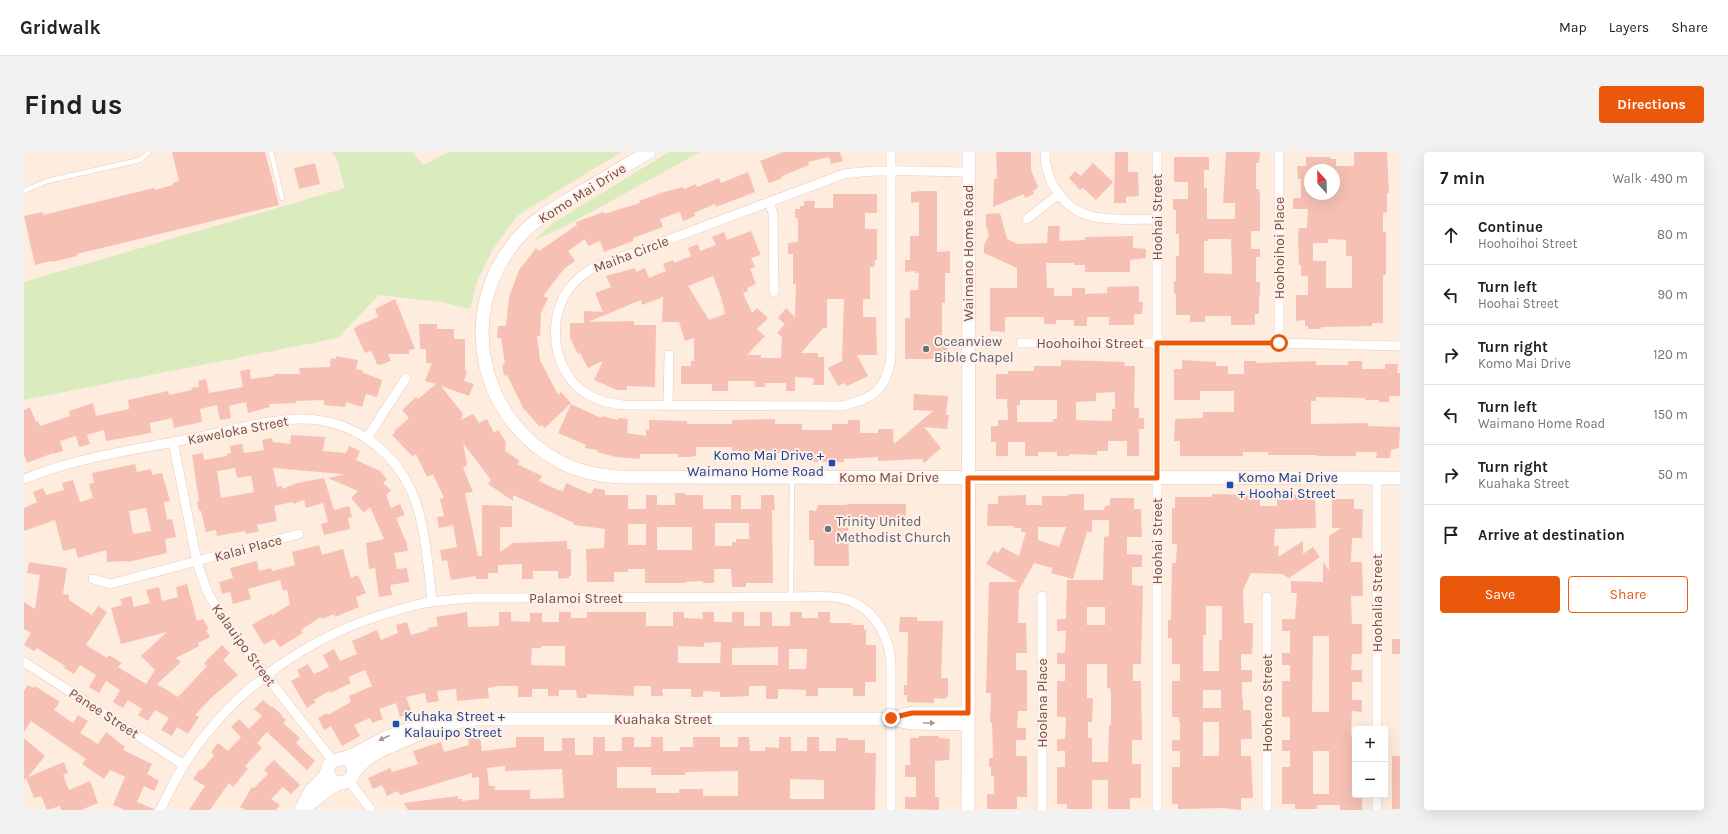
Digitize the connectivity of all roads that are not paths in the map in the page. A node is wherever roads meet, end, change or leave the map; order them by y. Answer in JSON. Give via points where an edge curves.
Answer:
{"nodes":[{"id":1,"x":149,"y":152,"type":"edge"},
{"id":2,"x":271,"y":152,"type":"edge"},
{"id":3,"x":649,"y":152,"type":"edge"},
{"id":4,"x":891,"y":152,"type":"edge"},
{"id":5,"x":969,"y":152,"type":"edge"},
{"id":6,"x":1045,"y":152,"type":"edge"},
{"id":7,"x":1157,"y":152,"type":"edge"},
{"id":8,"x":1279,"y":152,"type":"edge"},
{"id":9,"x":891,"y":172,"type":"junction"},
{"id":10,"x":969,"y":172,"type":"junction"},
{"id":11,"x":24,"y":191,"type":"edge"},
{"id":12,"x":1059,"y":194,"type":"junction"},
{"id":13,"x":282,"y":198,"type":"dead end"},
{"id":14,"x":769,"y":202,"type":"junction"},
{"id":15,"x":1027,"y":219,"type":"dead end"},
{"id":16,"x":1157,"y":219,"type":"junction"},
{"id":17,"x":774,"y":292,"type":"dead end"},
{"id":18,"x":1021,"y":343,"type":"dead end"},
{"id":19,"x":1157,"y":343,"type":"junction"},
{"id":20,"x":1279,"y":343,"type":"junction"},
{"id":21,"x":1400,"y":346,"type":"edge"},
{"id":22,"x":669,"y":355,"type":"dead end"},
{"id":23,"x":406,"y":378,"type":"dead end"},
{"id":24,"x":668,"y":405,"type":"junction"},
{"id":25,"x":367,"y":438,"type":"junction"},
{"id":26,"x":172,"y":442,"type":"junction"},
{"id":27,"x":792,"y":477,"type":"junction"},
{"id":28,"x":968,"y":478,"type":"junction"},
{"id":29,"x":1157,"y":478,"type":"junction"},
{"id":30,"x":1377,"y":478,"type":"junction"},
{"id":31,"x":1400,"y":478,"type":"edge"},
{"id":32,"x":24,"y":479,"type":"edge"},
{"id":33,"x":299,"y":534,"type":"dead end"},
{"id":34,"x":196,"y":562,"type":"junction"},
{"id":35,"x":93,"y":579,"type":"dead end"},
{"id":36,"x":1042,"y":596,"type":"dead end"},
{"id":37,"x":791,"y":597,"type":"junction"},
{"id":38,"x":1267,"y":597,"type":"dead end"},
{"id":39,"x":432,"y":602,"type":"junction"},
{"id":40,"x":24,"y":662,"type":"edge"},
{"id":41,"x":266,"y":676,"type":"junction"},
{"id":42,"x":891,"y":718,"type":"junction"},
{"id":43,"x":968,"y":718,"type":"junction"},
{"id":44,"x":435,"y":725,"type":"junction"},
{"id":45,"x":1377,"y":726,"type":"edge"},
{"id":46,"x":334,"y":763,"type":"junction"},
{"id":47,"x":184,"y":765,"type":"junction"},
{"id":48,"x":347,"y":779,"type":"junction"},
{"id":49,"x":1377,"y":798,"type":"edge"},
{"id":50,"x":160,"y":810,"type":"edge"},
{"id":51,"x":302,"y":810,"type":"edge"},
{"id":52,"x":371,"y":810,"type":"edge"},
{"id":53,"x":890,"y":810,"type":"edge"},
{"id":54,"x":968,"y":810,"type":"edge"},
{"id":55,"x":1042,"y":810,"type":"edge"},
{"id":56,"x":1157,"y":810,"type":"edge"},
{"id":57,"x":1267,"y":810,"type":"edge"},
{"id":58,"x":1377,"y":810,"type":"edge"}],
"edges":[{"from":1,"to":11,"type":"lane","via":[[140,160],[47,181]]},
{"from":2,"to":13,"type":"lane"},
{"from":3,"to":27,"type":"street","name":"Komo Mai Drive","via":[[550,211],[521,234],[508,250],[494,275],[482,318],[484,356],[496,396],[512,422],[532,442],[562,463],[587,472],[620,477]]},
{"from":4,"to":9,"type":"street"},
{"from":5,"to":10,"type":"street","name":"Waimano Home Road"},
{"from":6,"to":12,"type":"street","via":[[1049,177]]},
{"from":7,"to":16,"type":"street","name":"Hoohai Street"},
{"from":8,"to":20,"type":"street","name":"Hoohoihoi Place"},
{"from":9,"to":10,"type":"street","name":"Maiha Circle"},
{"from":9,"to":14,"type":"street","name":"Maiha Circle","via":[[844,174]]},
{"from":9,"to":24,"type":"street","name":"Maiha Circle","via":[[891,357],[888,374],[877,390],[858,402],[841,406]]},
{"from":10,"to":28,"type":"street","name":"Waimano Home Road"},
{"from":12,"to":15,"type":"street"},
{"from":12,"to":16,"type":"street","via":[[1074,208],[1095,217]]},
{"from":14,"to":17,"type":"street","via":[[773,213]]},
{"from":14,"to":24,"type":"street","name":"Maiha Circle","via":[[593,268],[575,282],[561,303],[556,316],[555,340],[560,362],[576,385],[598,400],[610,403]]},
{"from":16,"to":19,"type":"street","name":"Hoohai Street"},
{"from":18,"to":19,"type":"street","name":"Hoohoihoi Street"},
{"from":19,"to":20,"type":"street","name":"Hoohoihoi Street"},
{"from":19,"to":29,"type":"street","name":"Hoohai Street"},
{"from":20,"to":21,"type":"street","name":"Hoohoihoi Street"},
{"from":22,"to":24,"type":"street"},
{"from":23,"to":25,"type":"street"},
{"from":25,"to":26,"type":"street","name":"Kaweloka Street","via":[[337,424],[300,419],[283,420]]},
{"from":25,"to":39,"type":"street","name":"Kaweloka Street","via":[[384,452],[397,468],[415,500],[421,523]]},
{"from":26,"to":32,"type":"street","name":"Kaweloka Street","via":[[70,463]]},
{"from":26,"to":34,"type":"street","name":"Kalauipo Street"},
{"from":27,"to":28,"type":"street","name":"Komo Mai Drive"},
{"from":27,"to":37,"type":"lane"},
{"from":28,"to":29,"type":"street","name":"Komo Mai Drive"},
{"from":28,"to":43,"type":"street","name":"Waimano Home Road"},
{"from":29,"to":30,"type":"street","name":"Komo Mai Drive"},
{"from":29,"to":56,"type":"street","name":"Hoohai Street"},
{"from":30,"to":31,"type":"street","name":"Komo Mai Drive"},
{"from":30,"to":45,"type":"street","name":"Hoohalia Street"},
{"from":33,"to":34,"type":"street","name":"Kalai Place"},
{"from":34,"to":35,"type":"street","name":"Kalai Place","via":[[110,584]]},
{"from":34,"to":41,"type":"street","name":"Kalauipo Street","via":[[216,610]]},
{"from":36,"to":55,"type":"street","name":"Hoolana Place"},
{"from":37,"to":39,"type":"street","name":"Palamoi Street","via":[[472,598]]},
{"from":37,"to":42,"type":"street","name":"Palamoi Street","via":[[835,597],[846,600],[860,606],[878,622],[890,651]]},
{"from":38,"to":57,"type":"street","name":"Hooheno Street"},
{"from":39,"to":41,"type":"street","name":"Palamoi Street","via":[[372,617],[336,632],[295,655]]},
{"from":40,"to":47,"type":"street","name":"Panee Street"},
{"from":41,"to":46,"type":"street","name":"Kalauipo Street"},
{"from":41,"to":47,"type":"street","name":"Palamoi Street","via":[[218,721]]},
{"from":42,"to":43,"type":"street","name":"Kuahaka Street","via":[[912,723]]},
{"from":42,"to":44,"type":"street","name":"Kuahaka Street","via":[[478,719]]},
{"from":42,"to":53,"type":"street","name":"Palamoi Street"},
{"from":43,"to":54,"type":"street","name":"Waimano Home Road"},
{"from":44,"to":46,"type":"street","name":"Kuahaka Street","one_way":true,"via":[[399,732]]},
{"from":44,"to":48,"type":"street","name":"Kuahaka Street","via":[[365,760]]},
{"from":46,"to":48,"type":"street","via":[[331,779]]},
{"from":46,"to":48,"type":"street","via":[[351,763]]},
{"from":46,"to":51,"type":"street","name":"Kuahaka Street","via":[[310,792]]},
{"from":47,"to":50,"type":"street","name":"Palamoi Street"},
{"from":48,"to":51,"type":"street","name":"Kuahaka Street"},
{"from":48,"to":52,"type":"street"},
{"from":49,"to":58,"type":"street"}]}
